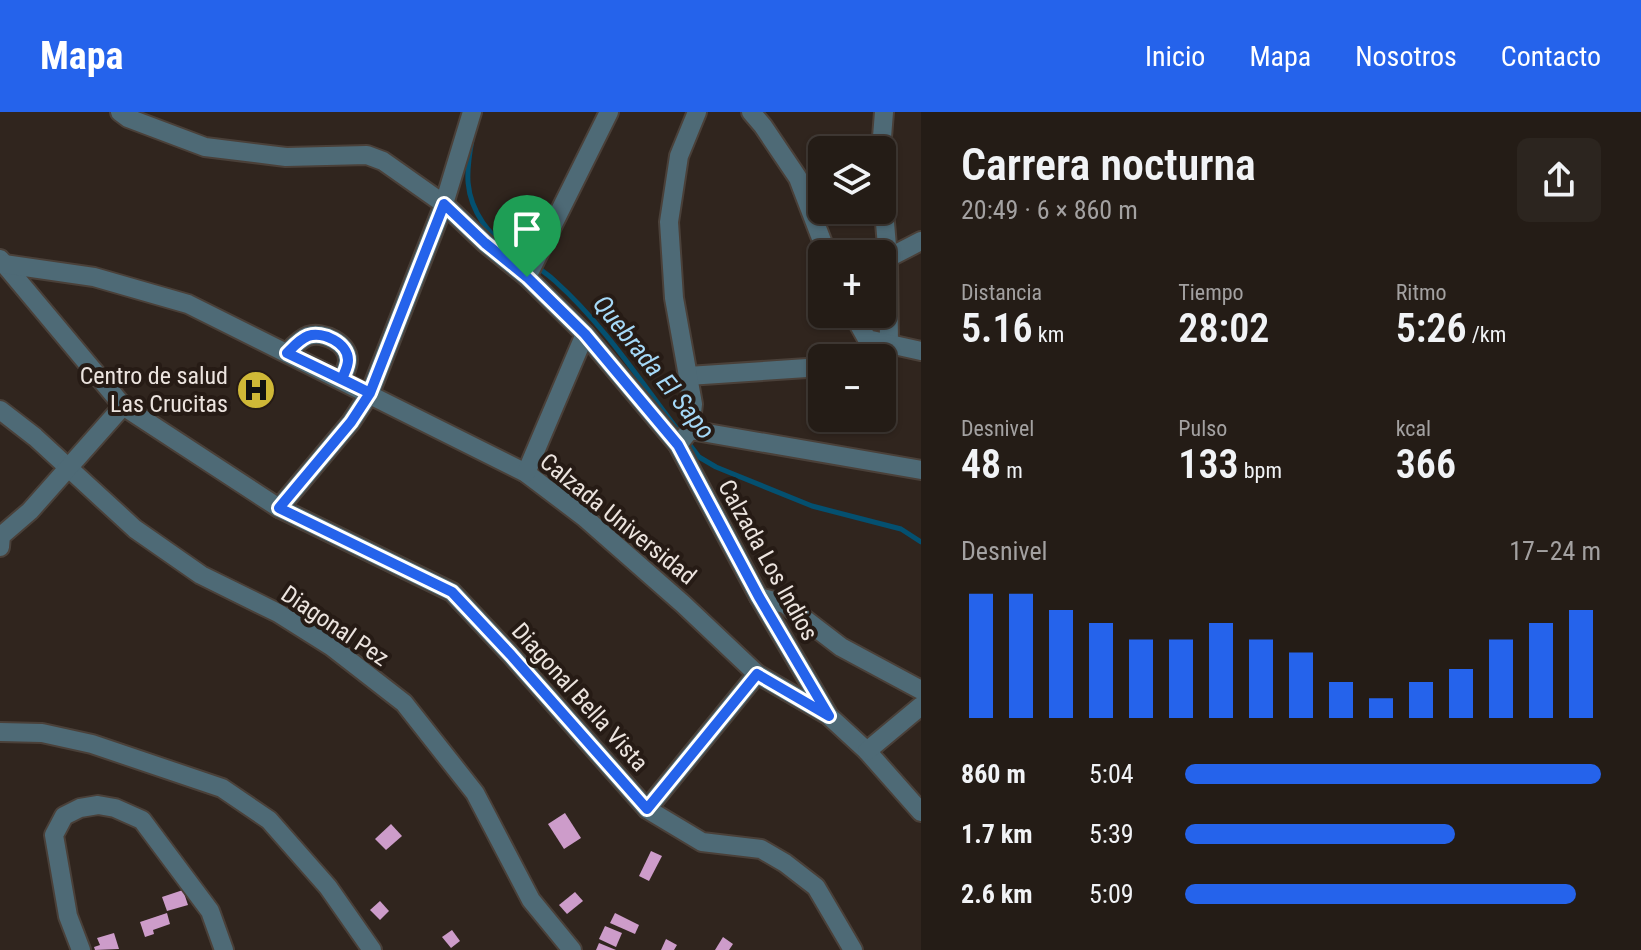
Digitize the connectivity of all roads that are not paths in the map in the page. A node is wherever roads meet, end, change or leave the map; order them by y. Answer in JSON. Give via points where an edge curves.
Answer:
{"nodes":[{"id":1,"x":120,"y":112,"type":"edge"},
{"id":2,"x":472,"y":112,"type":"edge"},
{"id":3,"x":609,"y":112,"type":"edge"},
{"id":4,"x":697,"y":112,"type":"edge"},
{"id":5,"x":751,"y":112,"type":"edge"},
{"id":6,"x":884,"y":112,"type":"edge"},
{"id":7,"x":882,"y":136,"type":"edge"},
{"id":8,"x":444,"y":204,"type":"junction"},
{"id":9,"x":822,"y":240,"type":"edge"},
{"id":10,"x":921,"y":241,"type":"edge"},
{"id":11,"x":896,"y":254,"type":"edge"},
{"id":12,"x":2,"y":262,"type":"edge"},
{"id":13,"x":529,"y":273,"type":"junction"},
{"id":14,"x":861,"y":328,"type":"edge"},
{"id":15,"x":889,"y":328,"type":"edge"},
{"id":16,"x":585,"y":334,"type":"junction"},
{"id":17,"x":889,"y":344,"type":"joint"},
{"id":18,"x":896,"y":346,"type":"edge"},
{"id":19,"x":921,"y":351,"type":"edge"},
{"id":20,"x":287,"y":353,"type":"junction"},
{"id":21,"x":808,"y":368,"type":"edge"},
{"id":22,"x":688,"y":376,"type":"junction"},
{"id":23,"x":342,"y":379,"type":"junction"},
{"id":24,"x":370,"y":393,"type":"junction"},
{"id":25,"x":123,"y":406,"type":"junction"},
{"id":26,"x":0,"y":410,"type":"edge"},
{"id":27,"x":684,"y":438,"type":"junction"},
{"id":28,"x":69,"y":469,"type":"junction"},
{"id":29,"x":921,"y":470,"type":"edge"},
{"id":30,"x":526,"y":473,"type":"junction"},
{"id":31,"x":279,"y":508,"type":"junction"},
{"id":32,"x":0,"y":536,"type":"edge"},
{"id":33,"x":0,"y":547,"type":"edge"},
{"id":34,"x":759,"y":597,"type":"junction"},
{"id":35,"x":757,"y":674,"type":"junction"},
{"id":36,"x":921,"y":690,"type":"edge"},
{"id":37,"x":921,"y":706,"type":"edge"},
{"id":38,"x":829,"y":716,"type":"junction"},
{"id":39,"x":0,"y":732,"type":"edge"},
{"id":40,"x":867,"y":751,"type":"junction"},
{"id":41,"x":647,"y":809,"type":"junction"},
{"id":42,"x":921,"y":812,"type":"edge"},
{"id":43,"x":81,"y":950,"type":"edge"},
{"id":44,"x":224,"y":950,"type":"edge"},
{"id":45,"x":372,"y":950,"type":"edge"},
{"id":46,"x":572,"y":950,"type":"edge"},
{"id":47,"x":853,"y":950,"type":"edge"}],
"edges":[{"from":1,"to":8,"type":"street","name":"Calzada Los Indios","via":[[205,147],[286,157],[367,155]]},
{"from":2,"to":8,"type":"street"},
{"from":3,"to":13,"type":"street"},
{"from":4,"to":22,"type":"street","via":[[679,156],[669,222],[674,298]]},
{"from":5,"to":9,"type":"street","via":[[798,178]]},
{"from":6,"to":7,"type":"street"},
{"from":8,"to":13,"type":"street","name":"Calzada Los Indios","via":[[485,243]]},
{"from":8,"to":24,"type":"street"},
{"from":10,"to":11,"type":"street"},
{"from":12,"to":20,"type":"street","name":"Calzada Universidad","via":[[94,277],[188,304]]},
{"from":12,"to":25,"type":"street","name":"Diagonal Bella Vista"},
{"from":13,"to":16,"type":"street","name":"Calzada Los Indios"},
{"from":14,"to":17,"type":"street","via":[[867,339]]},
{"from":15,"to":17,"type":"street"},
{"from":16,"to":27,"type":"street","name":"Calzada Los Indios"},
{"from":16,"to":30,"type":"street"},
{"from":18,"to":19,"type":"street"},
{"from":20,"to":23,"type":"street","name":"Calzada Universidad"},
{"from":20,"to":23,"type":"street","via":[[307,336],[322,334],[346,350]]},
{"from":21,"to":22,"type":"street"},
{"from":22,"to":27,"type":"street","via":[[693,404]]},
{"from":23,"to":24,"type":"street","name":"Calzada Universidad"},
{"from":24,"to":30,"type":"street","name":"Calzada Universidad"},
{"from":24,"to":31,"type":"street"},
{"from":25,"to":28,"type":"street"},
{"from":25,"to":31,"type":"street","name":"Diagonal Bella Vista"},
{"from":26,"to":28,"type":"street","name":"Diagonal Pez"},
{"from":27,"to":29,"type":"street"},
{"from":27,"to":34,"type":"street","name":"Calzada Los Indios"},
{"from":28,"to":32,"type":"street"},
{"from":28,"to":46,"type":"street","name":"Diagonal Pez","via":[[135,529],[190,568],[332,647],[404,703],[475,793],[531,900]]},
{"from":30,"to":35,"type":"street","name":"Calzada Universidad","via":[[628,556]]},
{"from":31,"to":41,"type":"street","name":"Diagonal Bella Vista","via":[[452,592]]},
{"from":32,"to":33,"type":"street"},
{"from":34,"to":36,"type":"street","via":[[785,604],[841,647]]},
{"from":34,"to":38,"type":"street","name":"Calzada Los Indios"},
{"from":35,"to":38,"type":"street","name":"Calzada Universidad"},
{"from":35,"to":41,"type":"street"},
{"from":37,"to":40,"type":"street"},
{"from":38,"to":40,"type":"street","name":"Calzada Los Indios"},
{"from":39,"to":45,"type":"street","via":[[42,733],[92,744],[222,788],[269,820],[328,887]]},
{"from":40,"to":42,"type":"street","name":"Calzada Los Indios"},
{"from":41,"to":47,"type":"street","name":"Diagonal Bella Vista","via":[[702,842],[761,849],[785,863],[816,887]]},
{"from":43,"to":44,"type":"street","via":[[68,916],[54,835],[71,811],[98,805],[142,820],[210,911]]}]}
